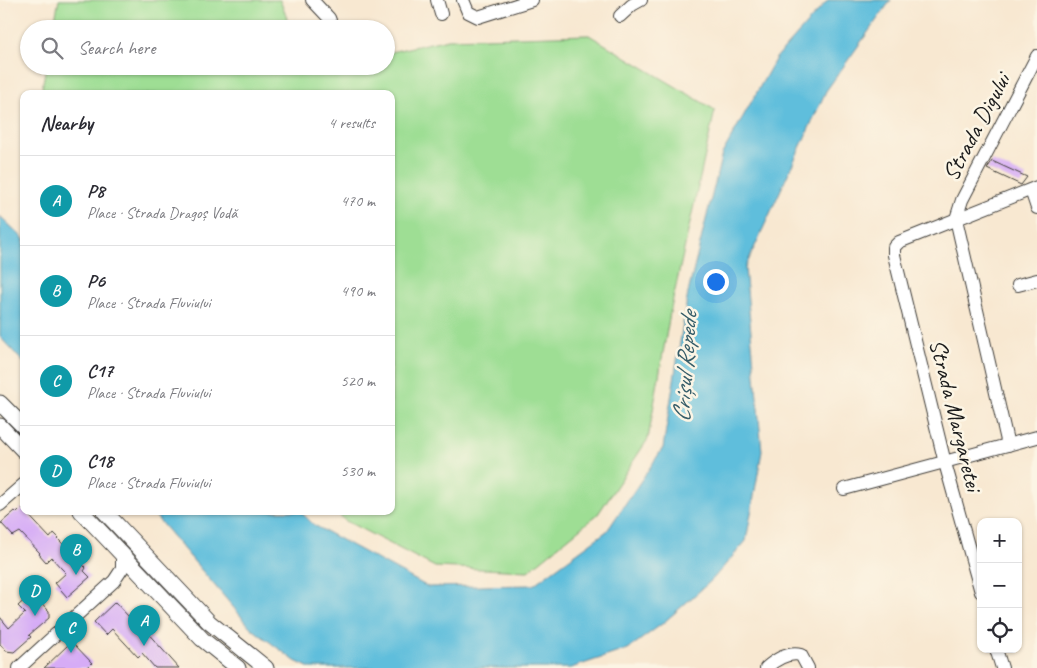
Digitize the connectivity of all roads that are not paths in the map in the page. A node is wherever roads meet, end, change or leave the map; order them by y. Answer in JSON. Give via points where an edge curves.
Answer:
{"nodes":[{"id":1,"x":312,"y":0,"type":"edge"},
{"id":2,"x":436,"y":0,"type":"edge"},
{"id":3,"x":463,"y":0,"type":"edge"},
{"id":4,"x":532,"y":0,"type":"edge"},
{"id":5,"x":640,"y":0,"type":"edge"},
{"id":6,"x":441,"y":14,"type":"dead end"},
{"id":7,"x":620,"y":16,"type":"dead end"},
{"id":8,"x":330,"y":20,"type":"edge"},
{"id":9,"x":1037,"y":56,"type":"edge"},
{"id":10,"x":1034,"y":189,"type":"edge"},
{"id":11,"x":1037,"y":208,"type":"edge"},
{"id":12,"x":956,"y":220,"type":"junction"},
{"id":13,"x":1037,"y":280,"type":"edge"},
{"id":14,"x":1018,"y":285,"type":"dead end"},
{"id":15,"x":0,"y":403,"type":"edge"},
{"id":16,"x":20,"y":424,"type":"edge"},
{"id":17,"x":0,"y":426,"type":"edge"},
{"id":18,"x":1037,"y":437,"type":"edge"},
{"id":19,"x":1008,"y":445,"type":"junction"},
{"id":20,"x":20,"y":447,"type":"edge"},
{"id":21,"x":945,"y":463,"type":"junction"},
{"id":22,"x":20,"y":488,"type":"edge"},
{"id":23,"x":844,"y":489,"type":"dead end"},
{"id":24,"x":0,"y":505,"type":"edge"},
{"id":25,"x":85,"y":515,"type":"edge"},
{"id":26,"x":108,"y":515,"type":"edge"},
{"id":27,"x":122,"y":555,"type":"junction"},
{"id":28,"x":139,"y":573,"type":"junction"},
{"id":29,"x":977,"y":578,"type":"edge"},
{"id":30,"x":114,"y":581,"type":"junction"},
{"id":31,"x":997,"y":653,"type":"edge"},
{"id":32,"x":19,"y":668,"type":"edge"},
{"id":33,"x":238,"y":668,"type":"edge"},
{"id":34,"x":266,"y":668,"type":"edge"},
{"id":35,"x":766,"y":668,"type":"edge"},
{"id":36,"x":808,"y":668,"type":"edge"},
{"id":37,"x":1002,"y":668,"type":"edge"}],
"edges":[{"from":1,"to":8,"type":"street"},
{"from":2,"to":6,"type":"street"},
{"from":3,"to":4,"type":"street","via":[[468,12],[478,17]]},
{"from":5,"to":7,"type":"street"},
{"from":9,"to":12,"type":"street","name":"Strada Digului","via":[[962,200]]},
{"from":10,"to":11,"type":"street"},
{"from":10,"to":12,"type":"street"},
{"from":12,"to":19,"type":"street"},
{"from":12,"to":21,"type":"street","name":"Strada Margaretei","via":[[899,242],[894,247]]},
{"from":13,"to":14,"type":"street"},
{"from":15,"to":16,"type":"main road"},
{"from":17,"to":20,"type":"main road"},
{"from":18,"to":19,"type":"street"},
{"from":19,"to":21,"type":"street"},
{"from":21,"to":23,"type":"street"},
{"from":21,"to":29,"type":"street","name":"Strada Margaretei"},
{"from":22,"to":24,"type":"street"},
{"from":25,"to":27,"type":"main road"},
{"from":26,"to":34,"type":"main road","via":[[209,622]]},
{"from":27,"to":28,"type":"main road"},
{"from":27,"to":30,"type":"street","via":[[122,569]]},
{"from":28,"to":30,"type":"street"},
{"from":28,"to":33,"type":"main road","via":[[202,639]]},
{"from":30,"to":32,"type":"street"},
{"from":31,"to":37,"type":"street"},
{"from":35,"to":36,"type":"street","via":[[783,657],[796,654],[801,655]]}]}
